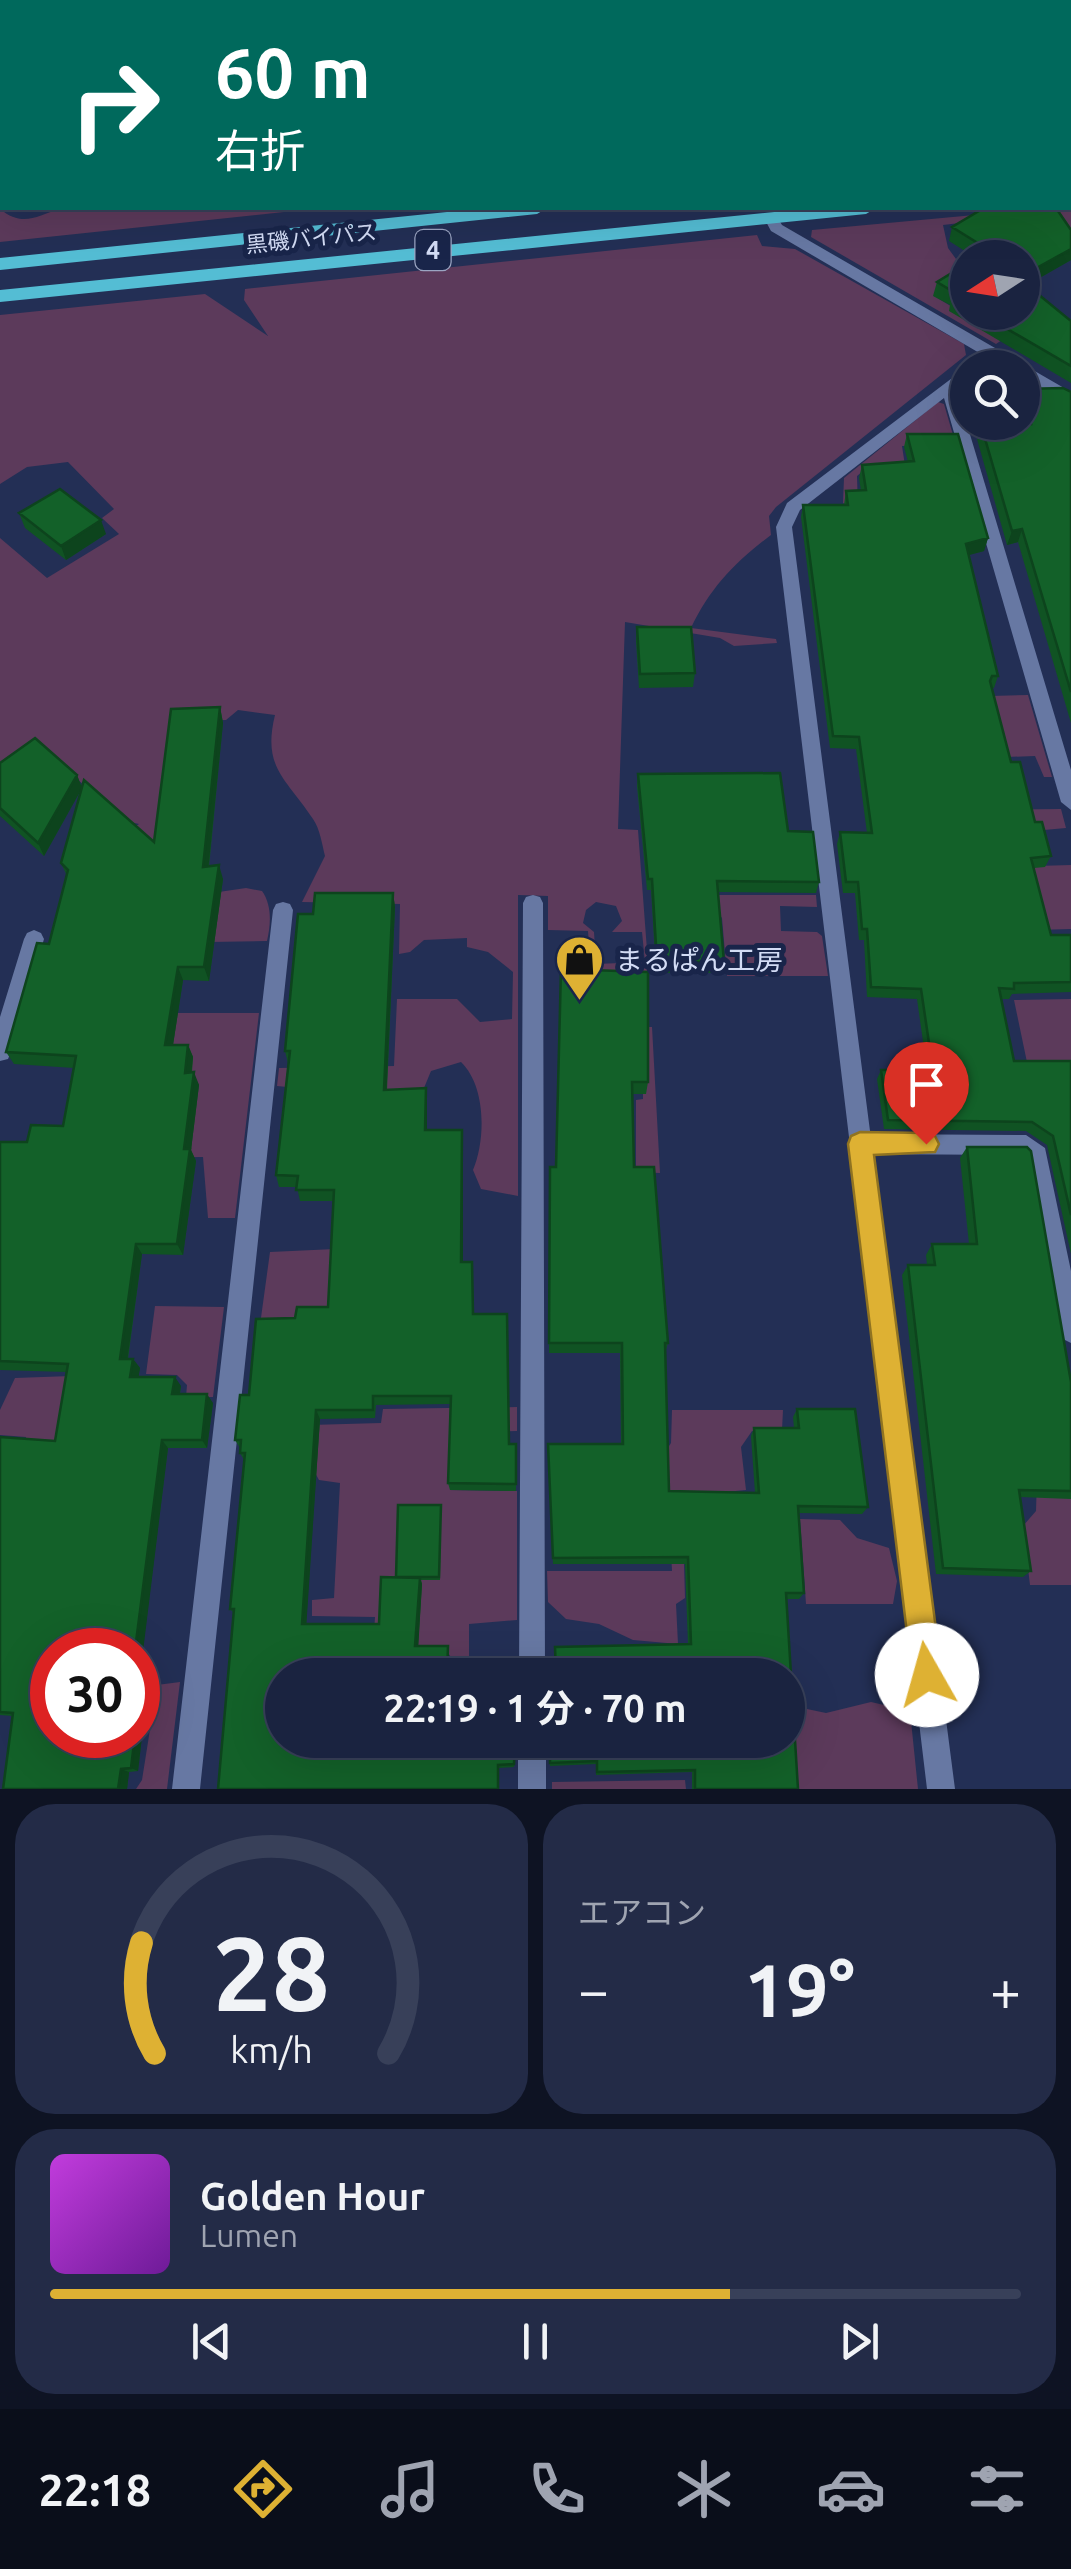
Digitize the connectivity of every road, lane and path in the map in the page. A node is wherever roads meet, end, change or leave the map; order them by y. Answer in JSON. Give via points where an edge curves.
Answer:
{"nodes":[{"id":1,"x":518,"y":210,"type":"edge"},
{"id":2,"x":847,"y":210,"type":"edge"},
{"id":3,"x":770,"y":218,"type":"junction"},
{"id":4,"x":0,"y":264,"type":"edge"},
{"id":5,"x":0,"y":296,"type":"edge"},
{"id":6,"x":988,"y":350,"type":"edge"},
{"id":7,"x":1040,"y":381,"type":"edge"},
{"id":8,"x":948,"y":386,"type":"joint"},
{"id":9,"x":1071,"y":399,"type":"edge"},
{"id":10,"x":1071,"y":802,"type":"edge"},
{"id":11,"x":533,"y":903,"type":"dead end"},
{"id":12,"x":283,"y":910,"type":"dead end"},
{"id":13,"x":34,"y":939,"type":"dead end"},
{"id":14,"x":0,"y":1052,"type":"edge"},
{"id":15,"x":860,"y":1144,"type":"junction"},
{"id":16,"x":1071,"y":1331,"type":"edge"},
{"id":17,"x":532,"y":1658,"type":"edge"},
{"id":18,"x":532,"y":1758,"type":"edge"},
{"id":19,"x":186,"y":1789,"type":"edge"},
{"id":20,"x":532,"y":1789,"type":"edge"},
{"id":21,"x":941,"y":1789,"type":"edge"}],
"edges":[{"from":1,"to":4,"type":"highway","name":"黒磯バイパス","number":"4"},
{"from":2,"to":3,"type":"highway","name":"黒磯バイパス","number":"4"},
{"from":3,"to":5,"type":"highway","name":"黒磯バイパス","number":"4"},
{"from":3,"to":6,"type":"street","via":[[776,228]]},
{"from":7,"to":9,"type":"street"},
{"from":8,"to":10,"type":"street"},
{"from":8,"to":15,"type":"street","via":[[793,507],[784,527]]},
{"from":11,"to":17,"type":"street"},
{"from":12,"to":19,"type":"street"},
{"from":13,"to":14,"type":"street"},
{"from":15,"to":16,"type":"street","via":[[1026,1145],[1036,1156]]},
{"from":15,"to":21,"type":"street"},
{"from":18,"to":20,"type":"street"}]}
